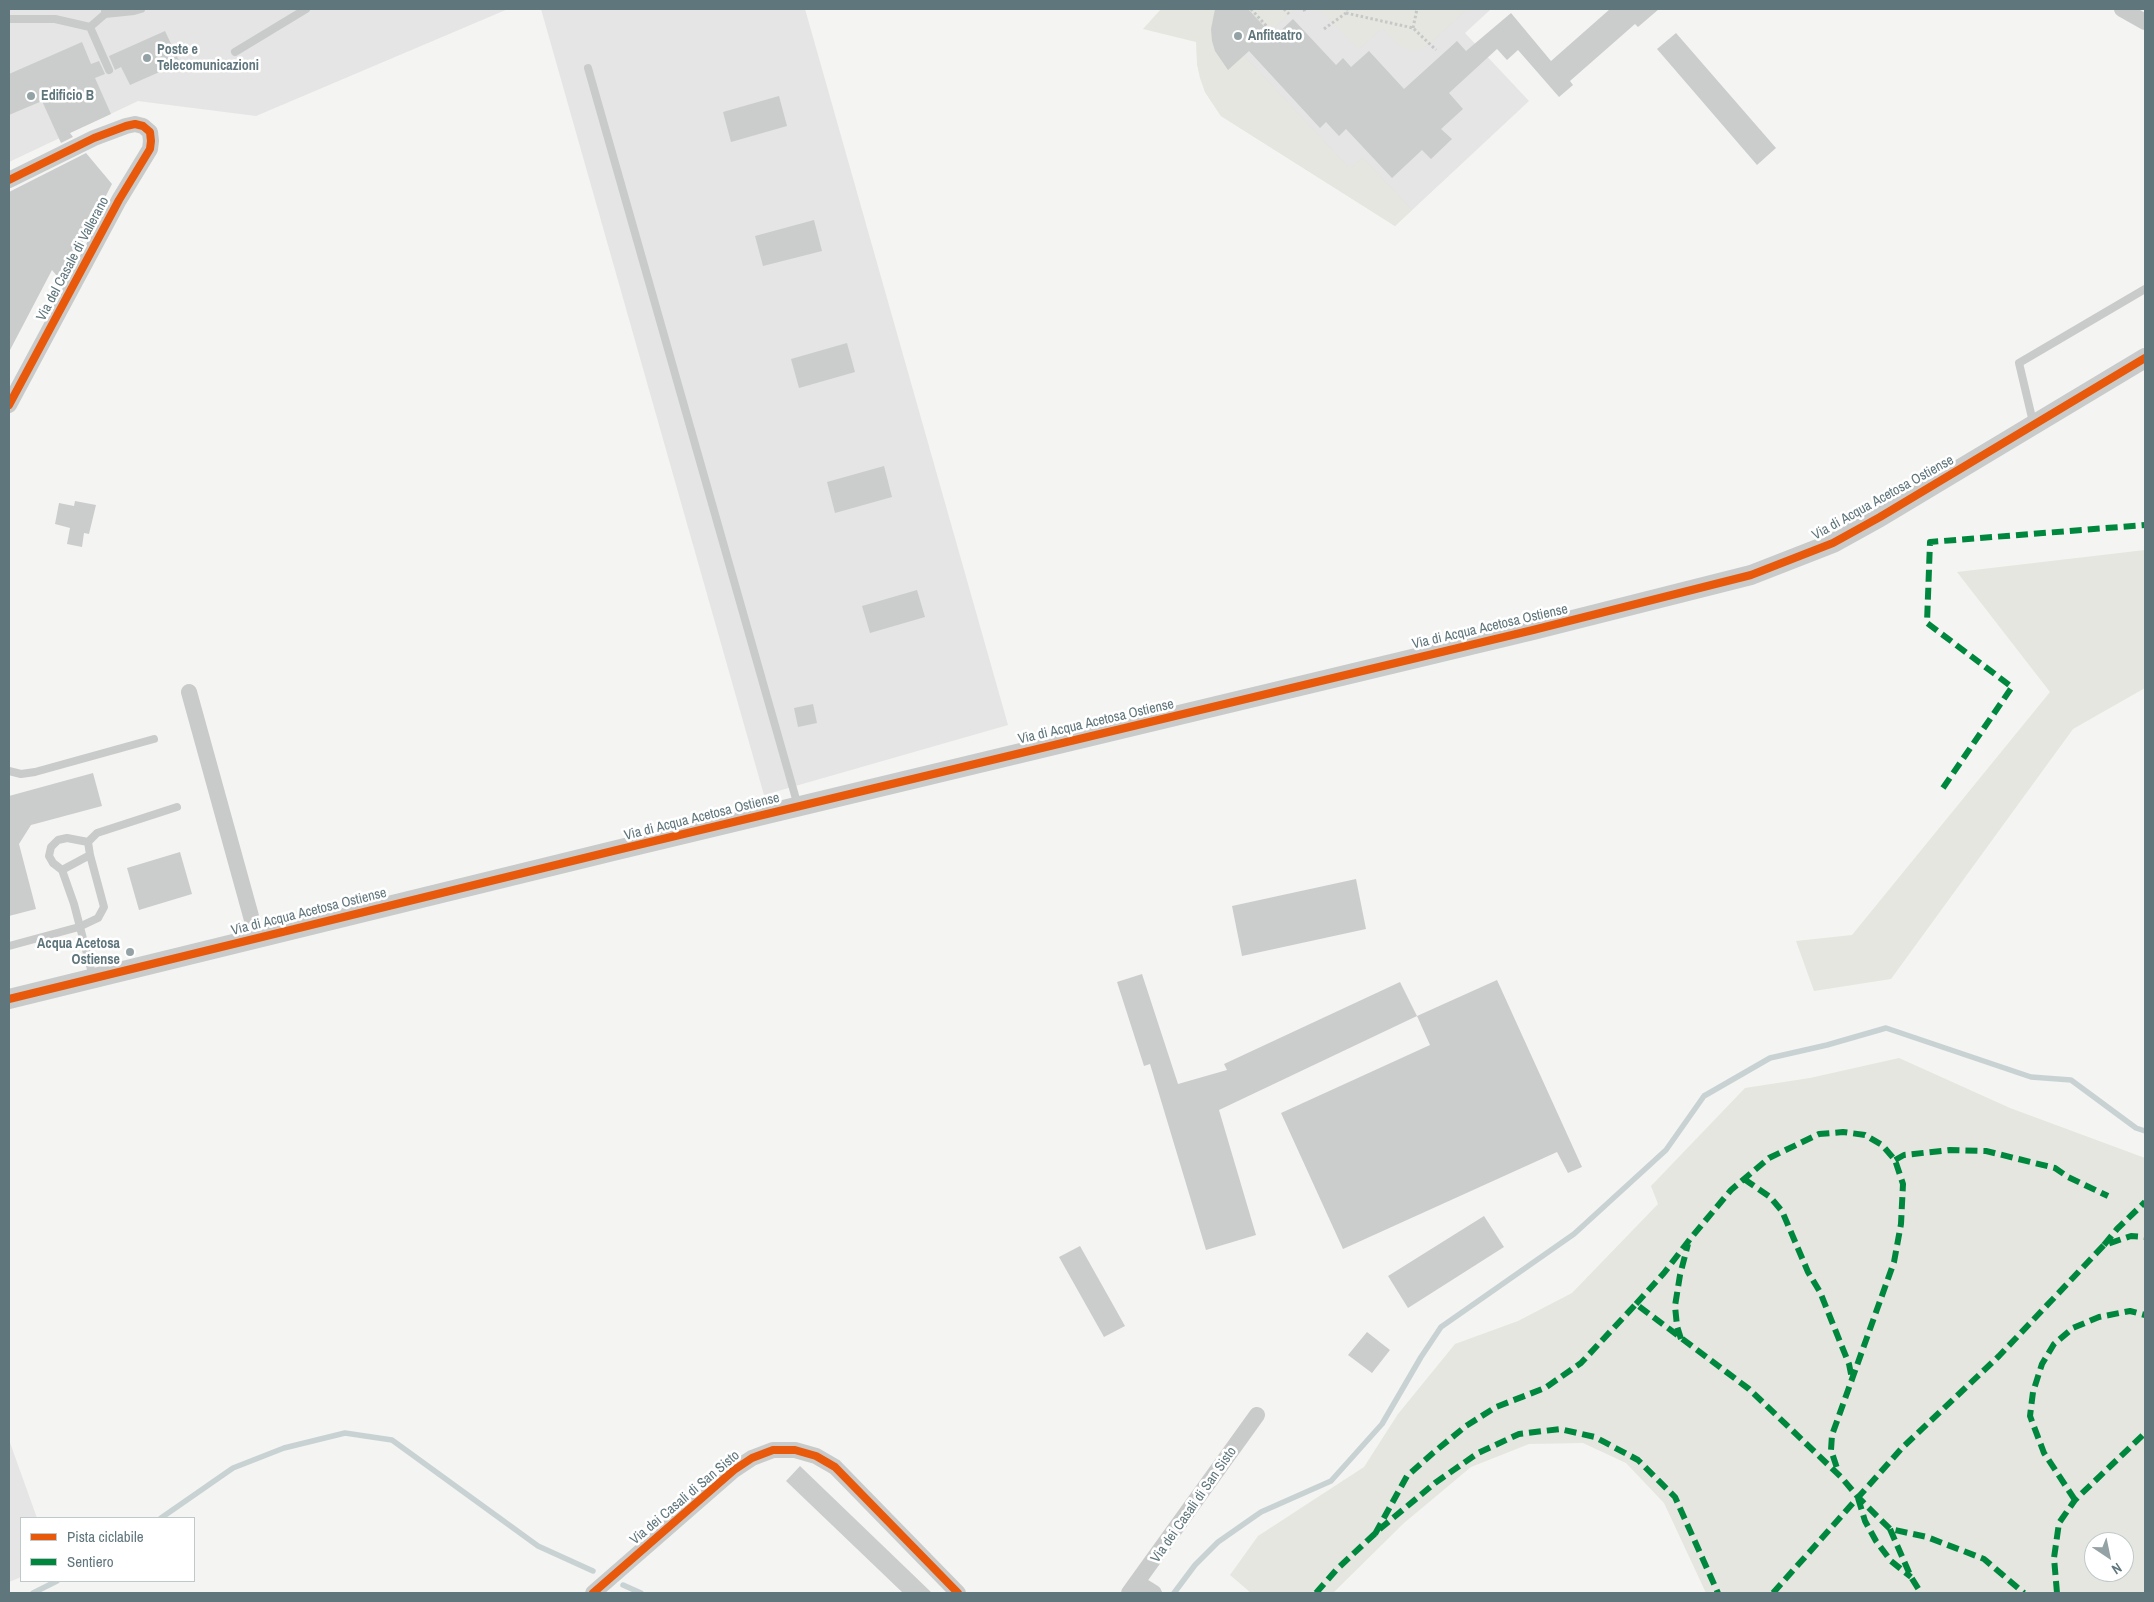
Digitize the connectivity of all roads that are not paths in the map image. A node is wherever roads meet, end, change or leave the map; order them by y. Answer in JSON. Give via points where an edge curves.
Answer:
{"nodes":[{"id":1,"x":140,"y":9,"type":"edge"},
{"id":2,"x":306,"y":9,"type":"edge"},
{"id":3,"x":2122,"y":9,"type":"edge"},
{"id":4,"x":105,"y":11,"type":"edge"},
{"id":5,"x":9,"y":19,"type":"edge"},
{"id":6,"x":2145,"y":22,"type":"edge"},
{"id":7,"x":90,"y":27,"type":"junction"},
{"id":8,"x":235,"y":52,"type":"dead end"},
{"id":9,"x":588,"y":68,"type":"dead end"},
{"id":10,"x":109,"y":70,"type":"dead end"},
{"id":11,"x":9,"y":180,"type":"edge"},
{"id":12,"x":2145,"y":288,"type":"edge"},
{"id":13,"x":2145,"y":358,"type":"edge"},
{"id":14,"x":9,"y":405,"type":"edge"},
{"id":15,"x":2034,"y":424,"type":"junction"},
{"id":16,"x":189,"y":692,"type":"dead end"},
{"id":17,"x":154,"y":739,"type":"dead end"},
{"id":18,"x":9,"y":771,"type":"edge"},
{"id":19,"x":798,"y":806,"type":"junction"},
{"id":20,"x":177,"y":807,"type":"dead end"},
{"id":21,"x":88,"y":842,"type":"junction"},
{"id":22,"x":90,"y":855,"type":"junction"},
{"id":23,"x":62,"y":870,"type":"junction"},
{"id":24,"x":80,"y":927,"type":"junction"},
{"id":25,"x":257,"y":938,"type":"junction"},
{"id":26,"x":9,"y":946,"type":"edge"},
{"id":27,"x":93,"y":978,"type":"junction"},
{"id":28,"x":9,"y":999,"type":"edge"},
{"id":29,"x":1257,"y":1415,"type":"dead end"},
{"id":30,"x":1134,"y":1588,"type":"edge"},
{"id":31,"x":593,"y":1593,"type":"edge"},
{"id":32,"x":958,"y":1593,"type":"edge"},
{"id":33,"x":1154,"y":1593,"type":"edge"}],
"edges":[{"from":1,"to":4,"type":"lane","via":[[134,12]]},
{"from":2,"to":8,"type":"lane"},
{"from":3,"to":6,"type":"street"},
{"from":4,"to":7,"type":"lane"},
{"from":5,"to":7,"type":"lane","via":[[54,19]]},
{"from":7,"to":10,"type":"lane"},
{"from":9,"to":19,"type":"lane"},
{"from":11,"to":14,"type":"street","name":"Via del Casale di Vallerano","via":[[126,126],[135,124],[150,132],[150,149],[119,200]]},
{"from":12,"to":15,"type":"lane","via":[[2019,362]]},
{"from":13,"to":15,"type":"street","name":"Via di Acqua Acetosa Ostiense"},
{"from":15,"to":19,"type":"street","name":"Via di Acqua Acetosa Ostiense","via":[[1848,534],[1751,575]]},
{"from":16,"to":25,"type":"street","name":"Via di Acqua Acetosa Ostiense"},
{"from":17,"to":18,"type":"lane","via":[[35,772],[21,774]]},
{"from":19,"to":25,"type":"street","name":"Via di Acqua Acetosa Ostiense"},
{"from":20,"to":21,"type":"lane","via":[[97,833]]},
{"from":21,"to":22,"type":"lane"},
{"from":21,"to":23,"type":"lane","via":[[67,838],[58,840],[51,847],[49,856],[52,863]]},
{"from":22,"to":23,"type":"lane"},
{"from":22,"to":24,"type":"lane","via":[[104,907],[98,918]]},
{"from":23,"to":24,"type":"lane"},
{"from":24,"to":26,"type":"lane"},
{"from":24,"to":27,"type":"lane"},
{"from":25,"to":27,"type":"street","name":"Via di Acqua Acetosa Ostiense"},
{"from":27,"to":28,"type":"street","name":"Via di Acqua Acetosa Ostiense"},
{"from":29,"to":30,"type":"street","name":"Via dei Casali di San Sisto"},
{"from":30,"to":33,"type":"street"},
{"from":31,"to":32,"type":"street","name":"Via dei Casali di San Sisto","via":[[734,1470],[773,1450],[795,1450],[816,1456],[835,1467]]}]}
